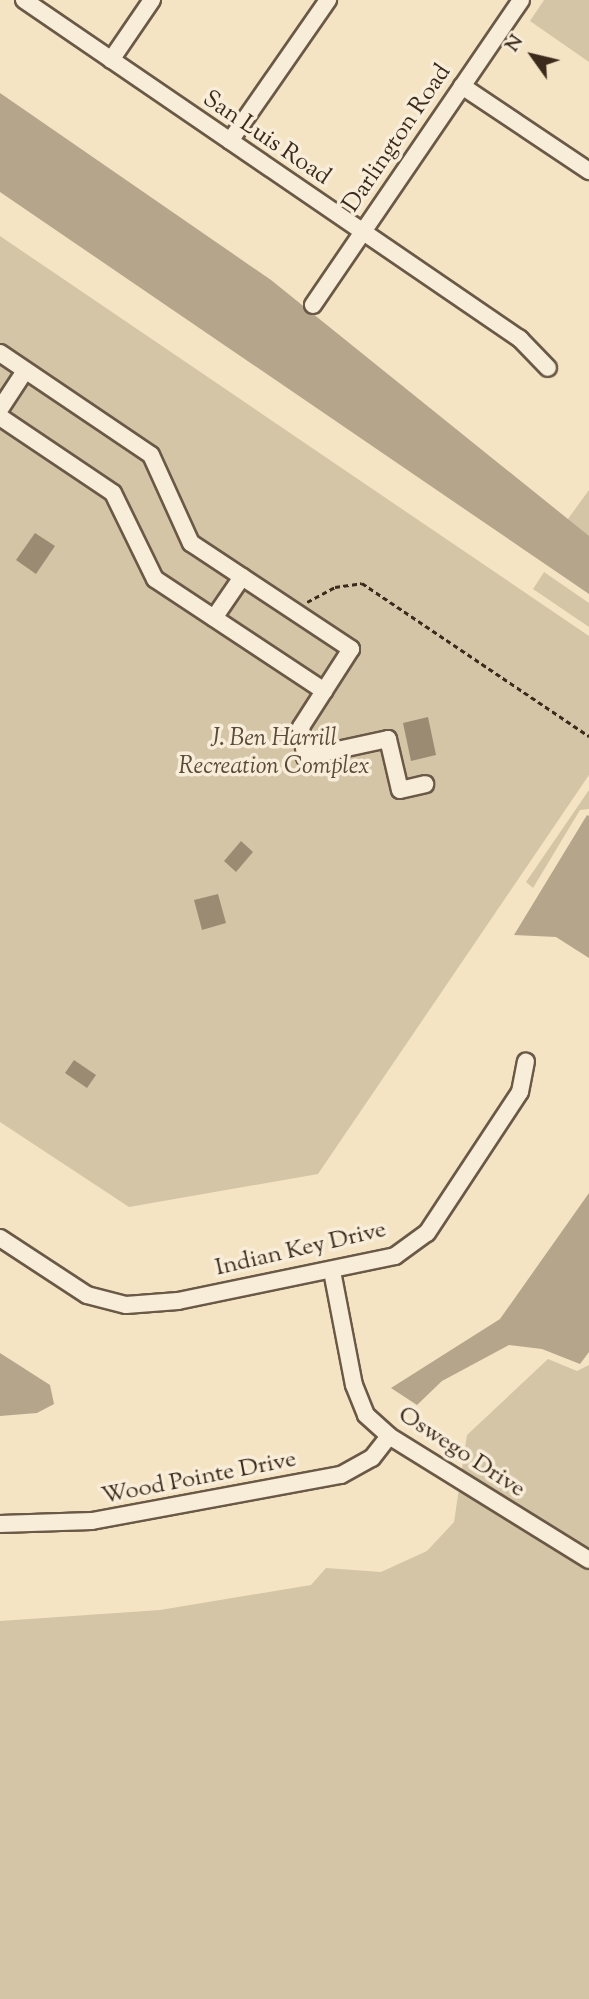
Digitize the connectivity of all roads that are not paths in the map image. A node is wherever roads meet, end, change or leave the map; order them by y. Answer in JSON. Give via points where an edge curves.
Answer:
{"nodes":[{"id":1,"x":24,"y":0,"type":"edge"},
{"id":2,"x":152,"y":0,"type":"edge"},
{"id":3,"x":328,"y":0,"type":"edge"},
{"id":4,"x":520,"y":0,"type":"edge"},
{"id":5,"x":111,"y":60,"type":"junction"},
{"id":6,"x":462,"y":86,"type":"junction"},
{"id":7,"x":230,"y":141,"type":"junction"},
{"id":8,"x":589,"y":171,"type":"edge"},
{"id":9,"x":362,"y":232,"type":"junction"},
{"id":10,"x":313,"y":305,"type":"dead end"},
{"id":11,"x":0,"y":353,"type":"edge"},
{"id":12,"x":548,"y":368,"type":"dead end"},
{"id":13,"x":25,"y":371,"type":"junction"},
{"id":14,"x":0,"y":409,"type":"edge"},
{"id":15,"x":0,"y":417,"type":"edge"},
{"id":16,"x":242,"y":577,"type":"junction"},
{"id":17,"x":214,"y":618,"type":"junction"},
{"id":18,"x":324,"y":691,"type":"junction"},
{"id":19,"x":425,"y":784,"type":"dead end"},
{"id":20,"x":526,"y":1062,"type":"dead end"},
{"id":21,"x":0,"y":1238,"type":"edge"},
{"id":22,"x":332,"y":1271,"type":"junction"},
{"id":23,"x":389,"y":1436,"type":"junction"},
{"id":24,"x":0,"y":1524,"type":"edge"},
{"id":25,"x":589,"y":1560,"type":"edge"}],
"edges":[{"from":1,"to":5,"type":"street","name":"San Luis Road"},
{"from":2,"to":5,"type":"street"},
{"from":3,"to":7,"type":"street"},
{"from":4,"to":6,"type":"street","name":"Darlington Road"},
{"from":5,"to":7,"type":"street","name":"San Luis Road"},
{"from":6,"to":8,"type":"street"},
{"from":6,"to":9,"type":"street","name":"Darlington Road"},
{"from":7,"to":9,"type":"street","name":"San Luis Road"},
{"from":9,"to":10,"type":"street","name":"Darlington Road"},
{"from":9,"to":12,"type":"street","name":"San Luis Road","via":[[520,339]]},
{"from":11,"to":13,"type":"street"},
{"from":13,"to":14,"type":"street"},
{"from":13,"to":16,"type":"street","via":[[150,455],[191,543]]},
{"from":15,"to":17,"type":"street","via":[[113,493],[155,579]]},
{"from":16,"to":17,"type":"street"},
{"from":16,"to":18,"type":"street","via":[[351,649]]},
{"from":17,"to":18,"type":"street"},
{"from":18,"to":19,"type":"street","via":[[301,727],[305,758],[388,739],[400,790]]},
{"from":20,"to":22,"type":"street","name":"Indian Key Drive","via":[[520,1092],[427,1233],[395,1256]]},
{"from":21,"to":22,"type":"street","name":"Indian Key Drive","via":[[87,1295],[126,1305],[178,1301]]},
{"from":22,"to":23,"type":"street","name":"Oswego Drive","via":[[359,1401]]},
{"from":23,"to":24,"type":"street","name":"Wood Pointe Drive","via":[[373,1458],[341,1475],[92,1521]]},
{"from":23,"to":25,"type":"street","name":"Oswego Drive"}]}
